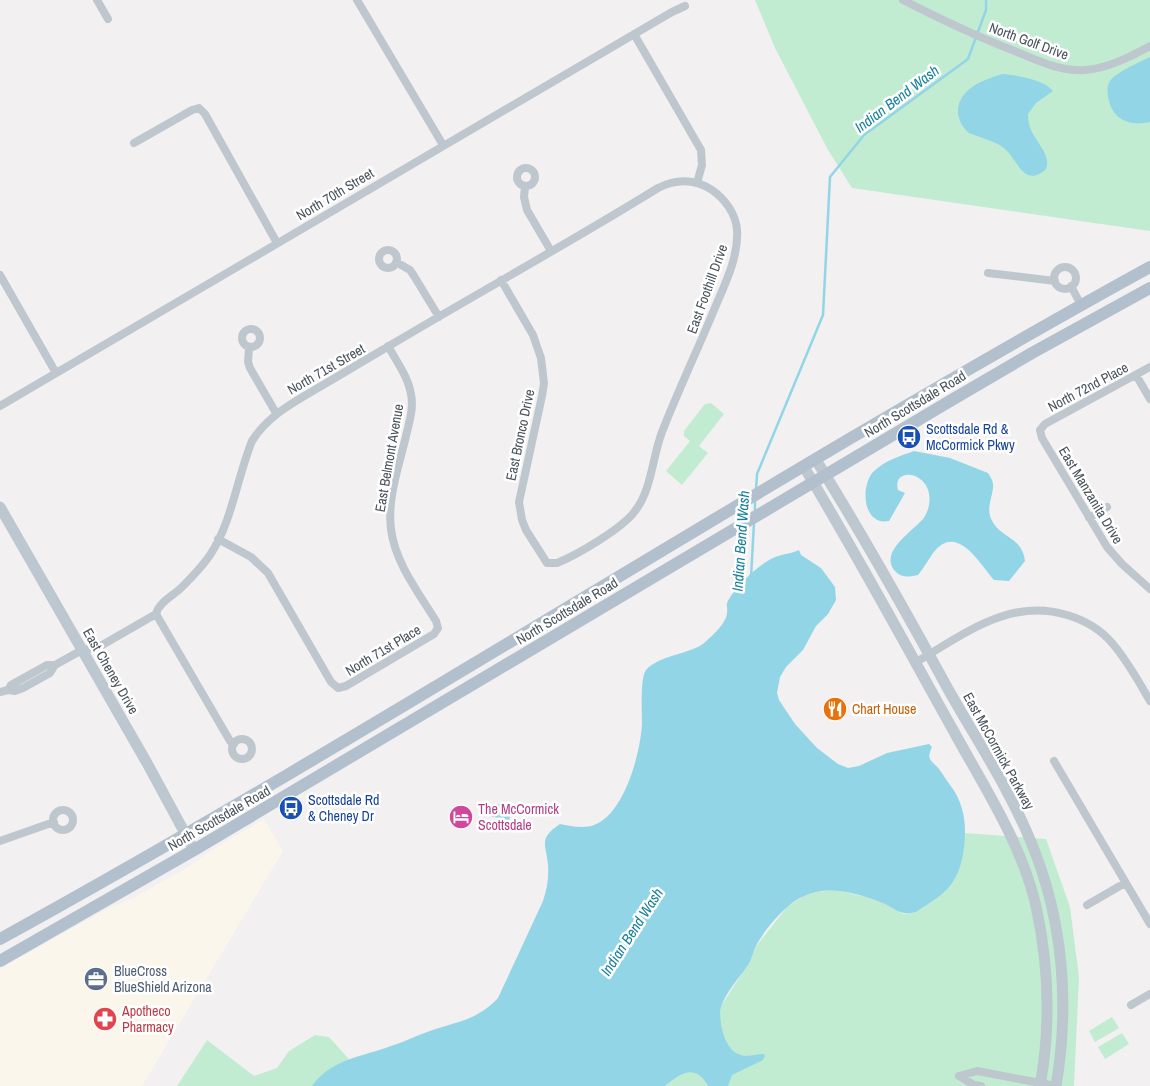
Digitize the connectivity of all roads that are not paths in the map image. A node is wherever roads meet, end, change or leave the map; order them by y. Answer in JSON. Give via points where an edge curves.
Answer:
{"nodes":[{"id":1,"x":97,"y":0,"type":"edge"},
{"id":2,"x":356,"y":0,"type":"edge"},
{"id":3,"x":903,"y":0,"type":"edge"},
{"id":4,"x":685,"y":6,"type":"dead end"},
{"id":5,"x":108,"y":19,"type":"dead end"},
{"id":6,"x":634,"y":34,"type":"junction"},
{"id":7,"x":1150,"y":46,"type":"edge"},
{"id":8,"x":134,"y":143,"type":"dead end"},
{"id":9,"x":443,"y":146,"type":"junction"},
{"id":10,"x":697,"y":183,"type":"junction"},
{"id":11,"x":525,"y":186,"type":"dead end"},
{"id":12,"x":277,"y":243,"type":"junction"},
{"id":13,"x":551,"y":251,"type":"junction"},
{"id":14,"x":396,"y":262,"type":"dead end"},
{"id":15,"x":1150,"y":267,"type":"edge"},
{"id":16,"x":988,"y":273,"type":"dead end"},
{"id":17,"x":0,"y":276,"type":"edge"},
{"id":18,"x":501,"y":280,"type":"junction"},
{"id":19,"x":1055,"y":281,"type":"junction"},
{"id":20,"x":1072,"y":286,"type":"junction"},
{"id":21,"x":1150,"y":288,"type":"edge"},
{"id":22,"x":1080,"y":306,"type":"junction"},
{"id":23,"x":439,"y":317,"type":"junction"},
{"id":24,"x":388,"y":346,"type":"junction"},
{"id":25,"x":249,"y":347,"type":"dead end"},
{"id":26,"x":1032,"y":353,"type":"junction"},
{"id":27,"x":1150,"y":368,"type":"edge"},
{"id":28,"x":56,"y":373,"type":"junction"},
{"id":29,"x":1136,"y":375,"type":"junction"},
{"id":30,"x":1150,"y":399,"type":"edge"},
{"id":31,"x":0,"y":406,"type":"edge"},
{"id":32,"x":276,"y":413,"type":"junction"},
{"id":33,"x":1040,"y":430,"type":"joint"},
{"id":34,"x":816,"y":460,"type":"junction"},
{"id":35,"x":802,"y":468,"type":"junction"},
{"id":36,"x":825,"y":475,"type":"junction"},
{"id":37,"x":813,"y":482,"type":"junction"},
{"id":38,"x":0,"y":507,"type":"edge"},
{"id":39,"x":1107,"y":507,"type":"dead end"},
{"id":40,"x":1089,"y":518,"type":"junction"},
{"id":41,"x":218,"y":539,"type":"junction"},
{"id":42,"x":551,"y":564,"type":"joint"},
{"id":43,"x":1150,"y":589,"type":"edge"},
{"id":44,"x":156,"y":614,"type":"junction"},
{"id":45,"x":438,"y":628,"type":"joint"},
{"id":46,"x":82,"y":650,"type":"junction"},
{"id":47,"x":929,"y":654,"type":"junction"},
{"id":48,"x":916,"y":662,"type":"junction"},
{"id":49,"x":4,"y":691,"type":"edge"},
{"id":50,"x":1149,"y":697,"type":"edge"},
{"id":51,"x":234,"y":744,"type":"dead end"},
{"id":52,"x":1054,"y":761,"type":"dead end"},
{"id":53,"x":54,"y":822,"type":"dead end"},
{"id":54,"x":186,"y":834,"type":"junction"},
{"id":55,"x":0,"y":841,"type":"edge"},
{"id":56,"x":194,"y":850,"type":"junction"},
{"id":57,"x":1125,"y":883,"type":"junction"},
{"id":58,"x":1050,"y":903,"type":"junction"},
{"id":59,"x":1036,"y":905,"type":"junction"},
{"id":60,"x":1087,"y":905,"type":"dead end"},
{"id":61,"x":1150,"y":924,"type":"edge"},
{"id":62,"x":0,"y":940,"type":"edge"},
{"id":63,"x":0,"y":961,"type":"edge"},
{"id":64,"x":1150,"y":994,"type":"edge"},
{"id":65,"x":1131,"y":1005,"type":"dead end"},
{"id":66,"x":1040,"y":1084,"type":"edge"},
{"id":67,"x":981,"y":1086,"type":"edge"},
{"id":68,"x":1056,"y":1086,"type":"edge"}],
"edges":[{"from":1,"to":5,"type":"street"},
{"from":2,"to":9,"type":"street"},
{"from":3,"to":7,"type":"street","name":"North Golf Drive","via":[[958,28],[1054,67],[1100,68]]},
{"from":4,"to":6,"type":"street","name":"North 70th Street"},
{"from":6,"to":9,"type":"street","name":"North 70th Street"},
{"from":6,"to":10,"type":"street","via":[[697,140],[702,164]]},
{"from":8,"to":12,"type":"street","via":[[199,108]]},
{"from":9,"to":12,"type":"street","name":"North 70th Street"},
{"from":10,"to":13,"type":"street","name":"North 71st Street","via":[[675,182],[664,186]]},
{"from":10,"to":42,"type":"street","name":"East Foothill Drive","via":[[717,194],[728,205],[738,231],[735,253],[662,433],[643,498],[624,524],[563,561]]},
{"from":11,"to":13,"type":"street","via":[[524,203]]},
{"from":12,"to":28,"type":"street","name":"North 70th Street"},
{"from":13,"to":18,"type":"street","name":"North 71st Street"},
{"from":14,"to":23,"type":"street","via":[[410,270]]},
{"from":15,"to":22,"type":"main road","name":"North Scottsdale Road"},
{"from":16,"to":19,"type":"street"},
{"from":17,"to":28,"type":"street"},
{"from":18,"to":23,"type":"street","name":"North 71st Street"},
{"from":18,"to":42,"type":"street","name":"East Bronco Drive","via":[[533,335],[541,358],[544,383],[519,502],[526,530],[546,563]]},
{"from":19,"to":20,"type":"street","via":[[1062,288]]},
{"from":19,"to":20,"type":"street","via":[[1057,271],[1069,268],[1075,277]]},
{"from":20,"to":22,"type":"street"},
{"from":21,"to":22,"type":"main road","via":[[1098,306]]},
{"from":21,"to":26,"type":"main road","name":"North Scottsdale Road"},
{"from":22,"to":26,"type":"main road","via":[[1075,319],[1038,340]]},
{"from":22,"to":34,"type":"main road","name":"North Scottsdale Road"},
{"from":23,"to":24,"type":"street","name":"North 71st Street"},
{"from":24,"to":32,"type":"street","name":"North 71st Street"},
{"from":24,"to":45,"type":"street","name":"East Belmont Avenue","via":[[404,373],[412,396],[410,421],[392,497],[391,529],[401,559]]},
{"from":25,"to":32,"type":"street","via":[[250,368]]},
{"from":26,"to":36,"type":"main road","name":"North Scottsdale Road"},
{"from":27,"to":29,"type":"street","name":"North 72nd Place"},
{"from":28,"to":31,"type":"street","name":"North 70th Street"},
{"from":29,"to":30,"type":"street"},
{"from":29,"to":33,"type":"street","name":"North 72nd Place","via":[[1045,424]]},
{"from":32,"to":41,"type":"street","name":"North 71st Street","via":[[252,441]]},
{"from":33,"to":40,"type":"street","name":"East Manzanita Drive"},
{"from":34,"to":35,"type":"main road","name":"North Scottsdale Road"},
{"from":34,"to":36,"type":"main road","name":"East McCormick Parkway"},
{"from":35,"to":37,"type":"main road"},
{"from":35,"to":54,"type":"main road","name":"North Scottsdale Road"},
{"from":36,"to":37,"type":"main road","name":"North Scottsdale Road"},
{"from":36,"to":47,"type":"main road","name":"East McCormick Parkway"},
{"from":37,"to":48,"type":"main road"},
{"from":37,"to":56,"type":"main road","name":"North Scottsdale Road"},
{"from":38,"to":46,"type":"main road","name":"East Cheney Drive"},
{"from":39,"to":40,"type":"street"},
{"from":40,"to":43,"type":"street","name":"East Manzanita Drive","via":[[1114,556]]},
{"from":41,"to":44,"type":"street","name":"North 71st Street","via":[[201,567],[158,607]]},
{"from":41,"to":45,"type":"street","name":"North 71st Place","via":[[252,557],[268,573],[331,682],[338,688],[434,634]]},
{"from":44,"to":46,"type":"street","name":"North 71st Street","via":[[98,648]]},
{"from":44,"to":51,"type":"street"},
{"from":46,"to":49,"type":"street","name":"North 71st Street","via":[[56,665],[47,665],[38,675]]},
{"from":46,"to":54,"type":"main road","name":"East Cheney Drive"},
{"from":47,"to":48,"type":"street"},
{"from":47,"to":50,"type":"street","via":[[1010,613],[1052,611],[1081,619],[1113,643]]},
{"from":47,"to":58,"type":"main road","name":"East McCormick Parkway","via":[[1030,840]]},
{"from":48,"to":59,"type":"main road","via":[[1016,848]]},
{"from":52,"to":57,"type":"street"},
{"from":53,"to":55,"type":"street"},
{"from":54,"to":56,"type":"main road","name":"East Cheney Drive"},
{"from":54,"to":62,"type":"main road","name":"North Scottsdale Road"},
{"from":56,"to":63,"type":"main road","name":"North Scottsdale Road"},
{"from":57,"to":60,"type":"street"},
{"from":57,"to":61,"type":"street"},
{"from":58,"to":59,"type":"main road"},
{"from":58,"to":68,"type":"main road","name":"East McCormick Parkway","via":[[1063,987],[1064,1027]]},
{"from":59,"to":66,"type":"main road","via":[[1045,958],[1048,1027]]},
{"from":64,"to":65,"type":"street"},
{"from":66,"to":67,"type":"street","via":[[977,1071],[959,1076]]},
{"from":66,"to":68,"type":"street"}]}
